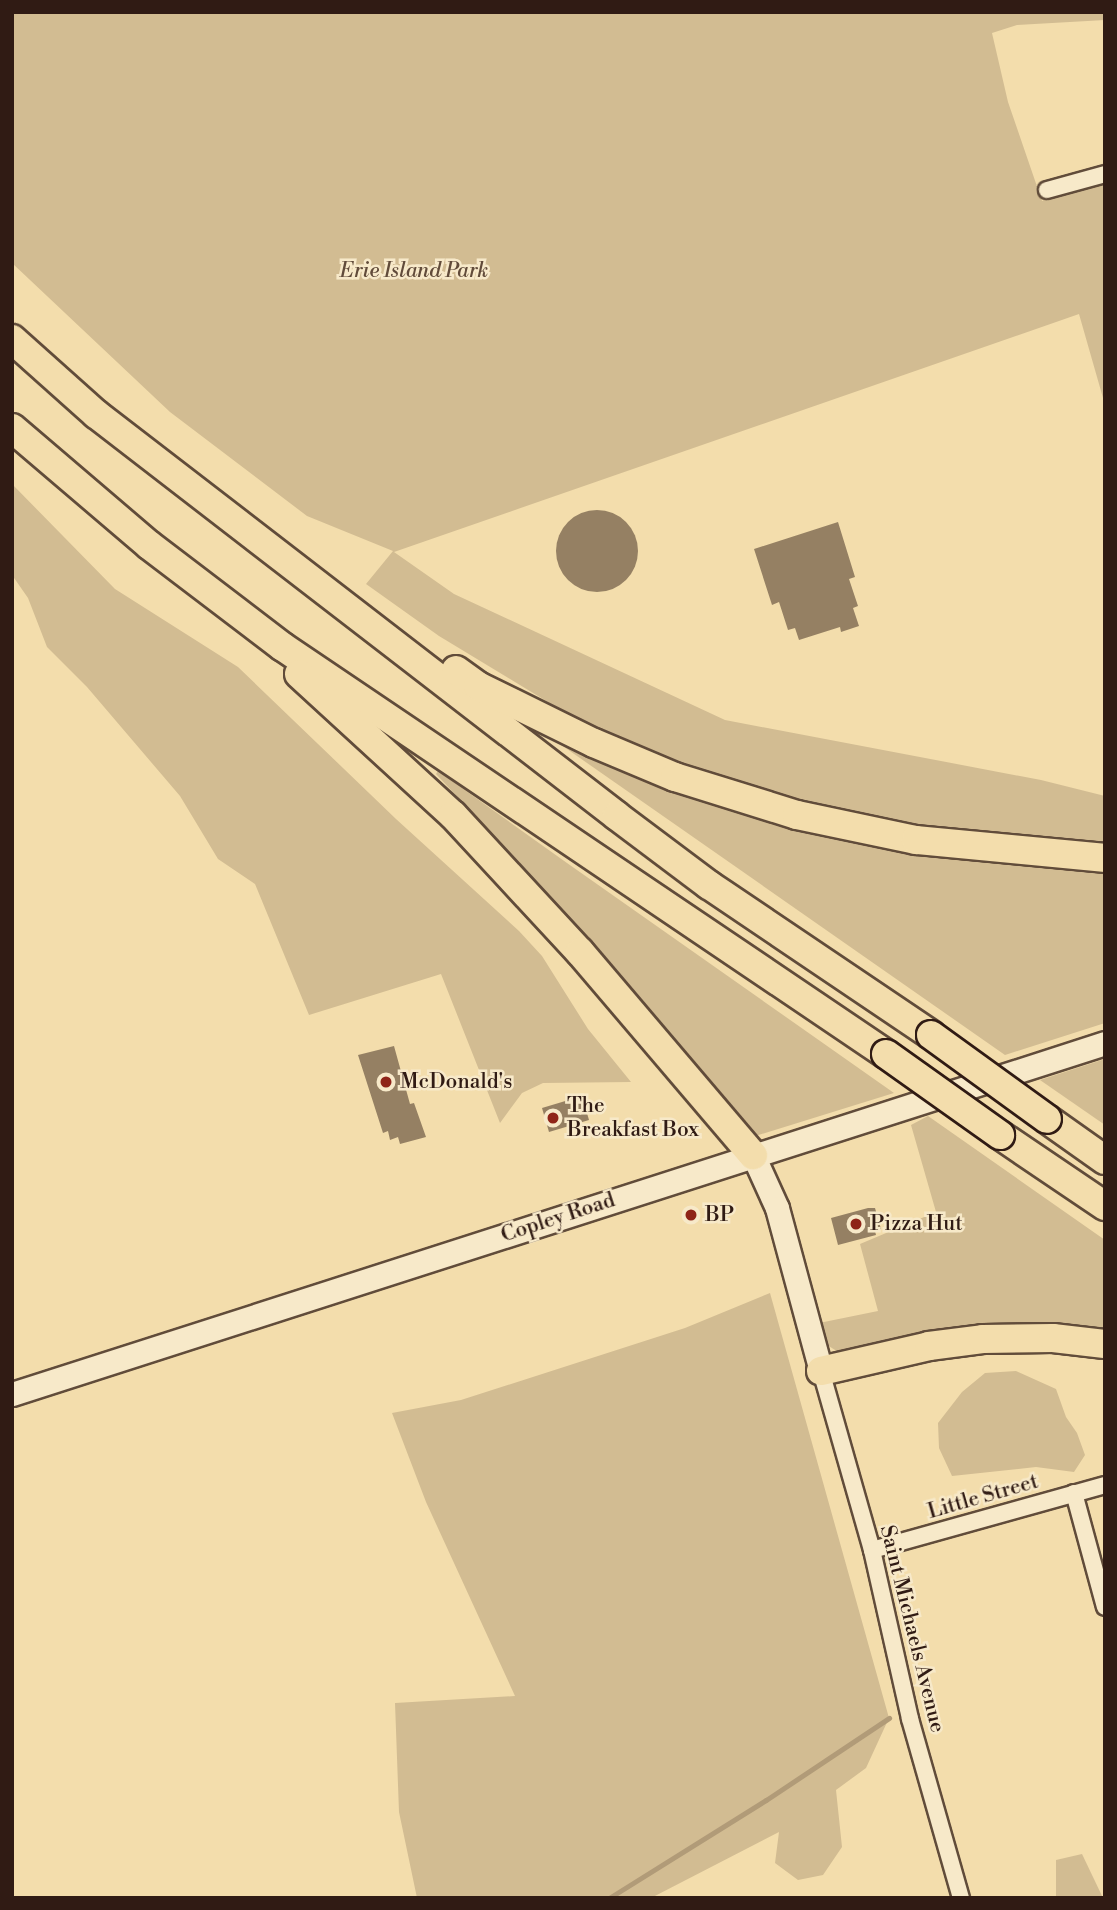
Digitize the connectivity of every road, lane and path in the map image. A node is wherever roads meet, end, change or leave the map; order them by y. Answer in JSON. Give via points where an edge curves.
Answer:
{"nodes":[{"id":1,"x":1105,"y":174,"type":"edge"},
{"id":2,"x":1047,"y":190,"type":"dead end"},
{"id":3,"x":12,"y":339,"type":"edge"},
{"id":4,"x":12,"y":428,"type":"edge"},
{"id":5,"x":212,"y":501,"type":"junction"},
{"id":6,"x":214,"y":597,"type":"junction"},
{"id":7,"x":1105,"y":858,"type":"edge"},
{"id":8,"x":1105,"y":1043,"type":"edge"},
{"id":9,"x":752,"y":1155,"type":"junction"},
{"id":10,"x":1105,"y":1160,"type":"edge"},
{"id":11,"x":1105,"y":1206,"type":"edge"},
{"id":12,"x":1105,"y":1344,"type":"edge"},
{"id":13,"x":821,"y":1371,"type":"junction"},
{"id":14,"x":12,"y":1394,"type":"edge"},
{"id":15,"x":1105,"y":1485,"type":"edge"},
{"id":16,"x":1074,"y":1493,"type":"junction"},
{"id":17,"x":872,"y":1550,"type":"junction"},
{"id":18,"x":1105,"y":1608,"type":"edge"},
{"id":19,"x":961,"y":1898,"type":"edge"}],
"edges":[{"from":1,"to":2,"type":"street"},
{"from":3,"to":5,"type":"highway","via":[[96,414]]},
{"from":4,"to":6,"type":"highway"},
{"from":5,"to":7,"type":"highway","via":[[478,686],[675,777],[872,832],[960,846]]},
{"from":5,"to":10,"type":"highway","bridge":true,"via":[[709,885]]},
{"from":6,"to":9,"type":"highway","via":[[453,815],[580,952]]},
{"from":6,"to":11,"type":"highway","bridge":true},
{"from":8,"to":9,"type":"main road","name":"Copley Road"},
{"from":9,"to":13,"type":"main road","via":[[777,1208]]},
{"from":9,"to":14,"type":"main road","name":"Copley Road"},
{"from":12,"to":13,"type":"highway","via":[[984,1339],[929,1346]]},
{"from":13,"to":17,"type":"street","name":"Saint Michaels Avenue"},
{"from":15,"to":16,"type":"street","name":"Little Street"},
{"from":16,"to":17,"type":"street","name":"Little Street"},
{"from":16,"to":18,"type":"street"},
{"from":17,"to":19,"type":"street","name":"Saint Michaels Avenue","via":[[910,1719]]}]}
